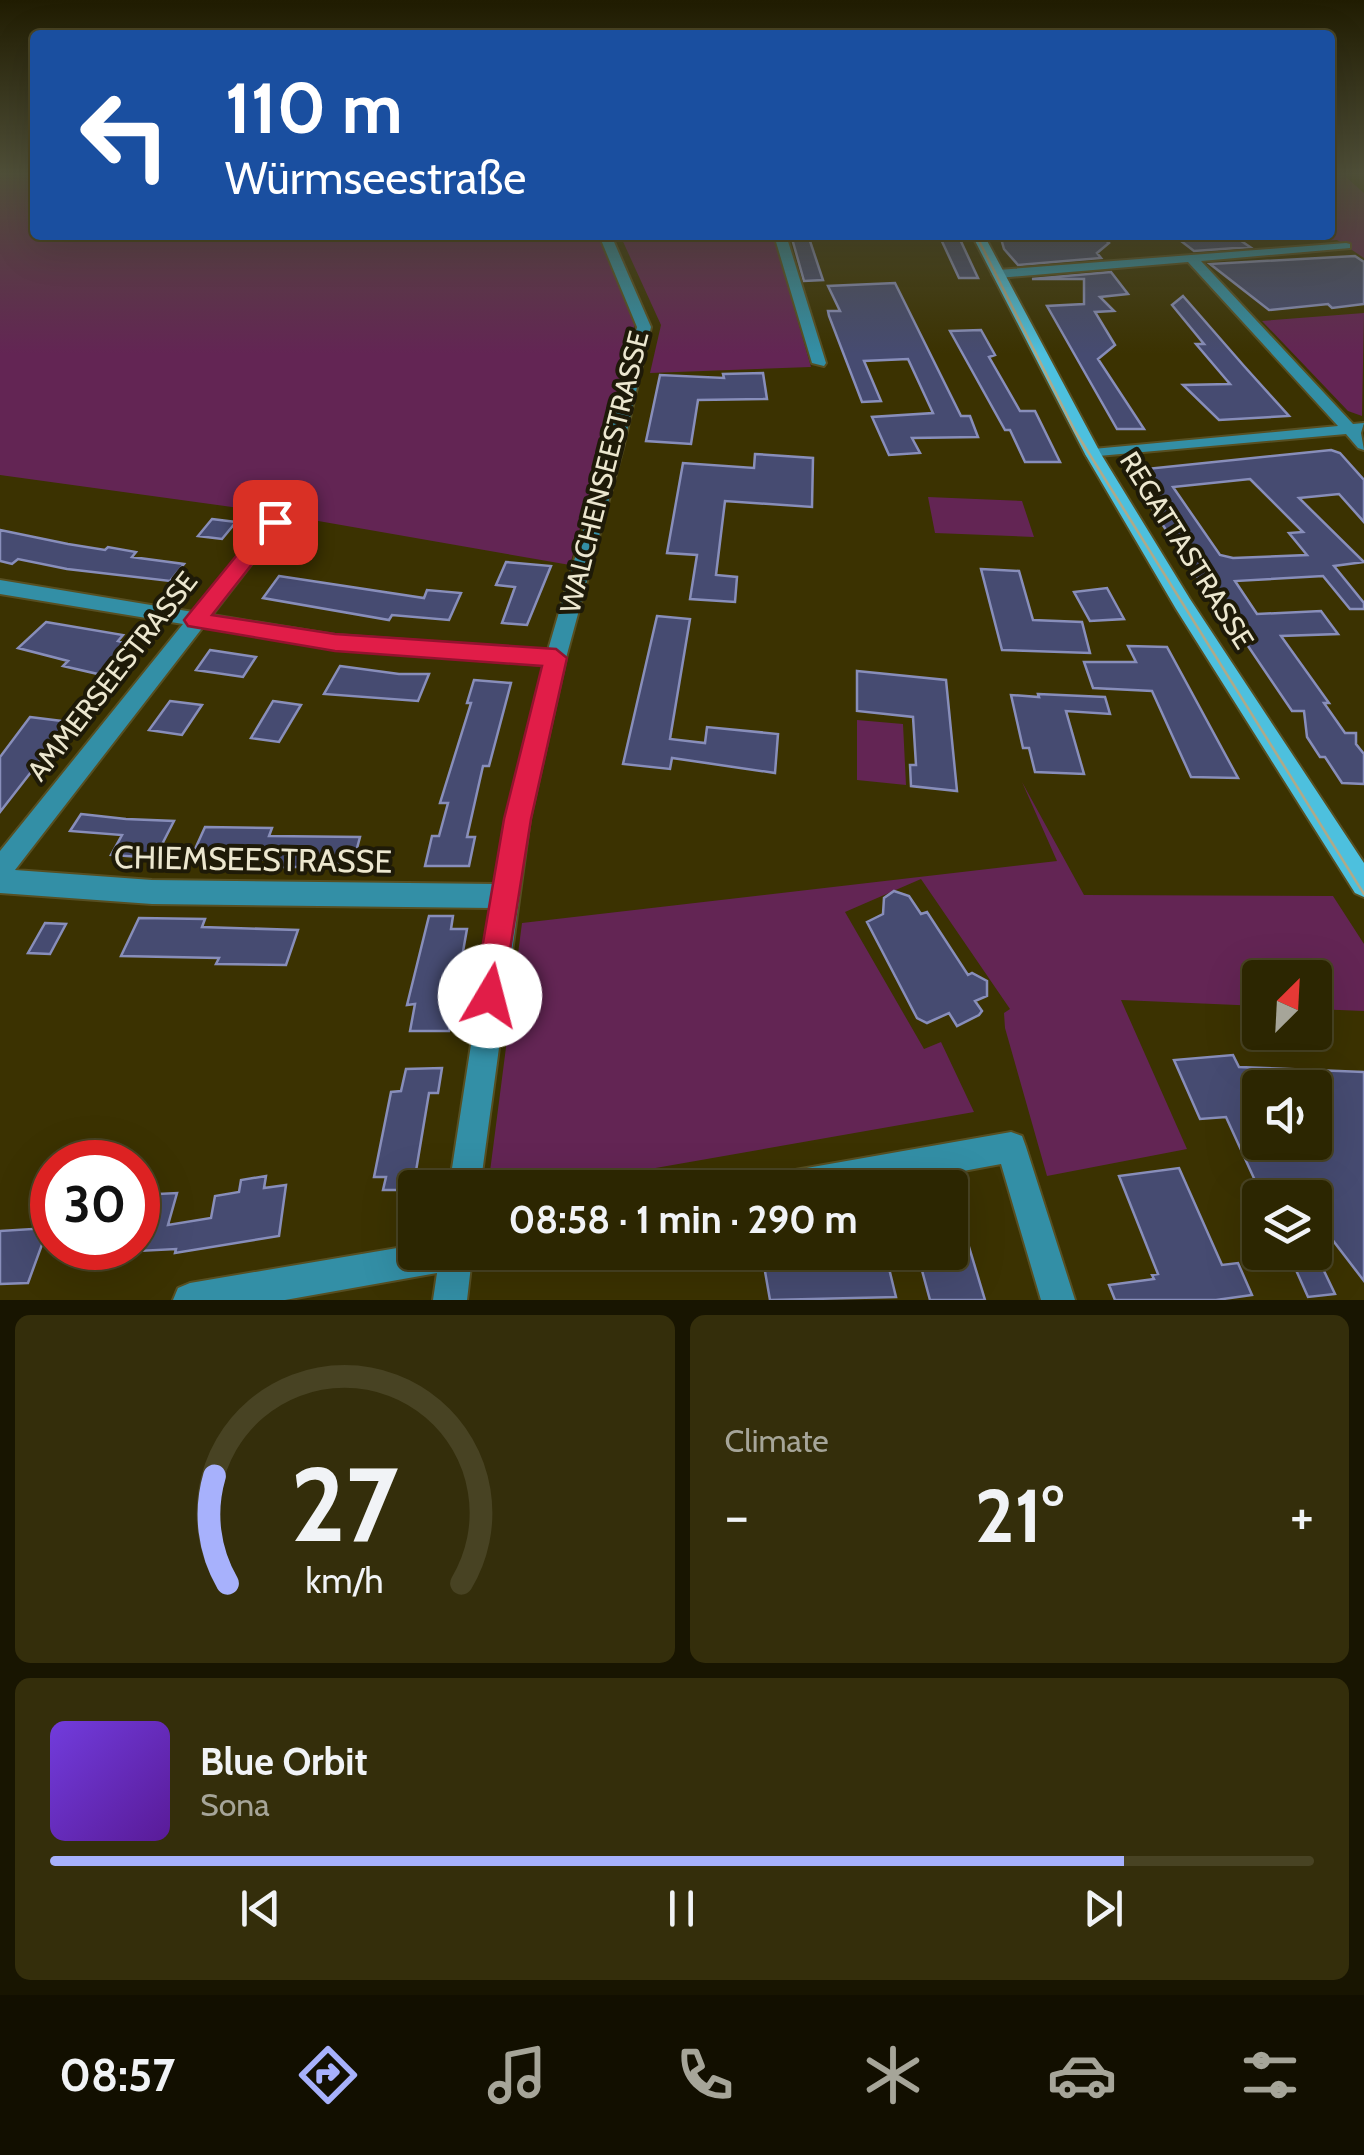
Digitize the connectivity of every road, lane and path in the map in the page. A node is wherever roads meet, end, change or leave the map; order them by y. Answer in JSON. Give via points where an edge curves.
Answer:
{"nodes":[{"id":1,"x":608,"y":240,"type":"edge"},
{"id":2,"x":781,"y":240,"type":"edge"},
{"id":3,"x":981,"y":240,"type":"edge"},
{"id":4,"x":1346,"y":246,"type":"dead end"},
{"id":5,"x":1190,"y":258,"type":"junction"},
{"id":6,"x":998,"y":274,"type":"junction"},
{"id":7,"x":818,"y":363,"type":"dead end"},
{"id":8,"x":1357,"y":428,"type":"edge"},
{"id":9,"x":1364,"y":445,"type":"edge"},
{"id":10,"x":1092,"y":454,"type":"junction"},
{"id":11,"x":275,"y":522,"type":"dead end"},
{"id":12,"x":0,"y":587,"type":"edge"},
{"id":13,"x":196,"y":620,"type":"junction"},
{"id":14,"x":556,"y":658,"type":"junction"},
{"id":15,"x":0,"y":870,"type":"edge"},
{"id":16,"x":0,"y":881,"type":"edge"},
{"id":17,"x":1364,"y":885,"type":"edge"},
{"id":18,"x":505,"y":896,"type":"junction"},
{"id":19,"x":467,"y":1170,"type":"edge"},
{"id":20,"x":884,"y":1170,"type":"edge"},
{"id":21,"x":398,"y":1264,"type":"edge"},
{"id":22,"x":456,"y":1270,"type":"edge"},
{"id":23,"x":190,"y":1300,"type":"edge"},
{"id":24,"x":450,"y":1300,"type":"edge"},
{"id":25,"x":1058,"y":1300,"type":"edge"}],
"edges":[{"from":1,"to":14,"type":"street","name":"WALCHENSEESTRASSE","via":[[644,327]]},
{"from":2,"to":7,"type":"street"},
{"from":3,"to":6,"type":"main road","name":"REGATTASTRASSE"},
{"from":4,"to":5,"type":"street"},
{"from":5,"to":6,"type":"street"},
{"from":5,"to":8,"type":"street"},
{"from":6,"to":10,"type":"main road","name":"REGATTASTRASSE"},
{"from":8,"to":9,"type":"street"},
{"from":8,"to":10,"type":"street"},
{"from":10,"to":17,"type":"main road","name":"REGATTASTRASSE"},
{"from":11,"to":13,"type":"street","name":"AMMERSEESTRASSE"},
{"from":12,"to":13,"type":"street"},
{"from":13,"to":14,"type":"street","via":[[335,642]]},
{"from":13,"to":15,"type":"street","name":"AMMERSEESTRASSE"},
{"from":14,"to":18,"type":"street","name":"WALCHENSEESTRASSE"},
{"from":16,"to":18,"type":"street","name":"CHIEMSEESTRASSE","via":[[152,892]]},
{"from":18,"to":19,"type":"street","name":"WALCHENSEESTRASSE"},
{"from":20,"to":25,"type":"street","via":[[1012,1147]]},
{"from":21,"to":23,"type":"street"},
{"from":22,"to":24,"type":"street"}]}
